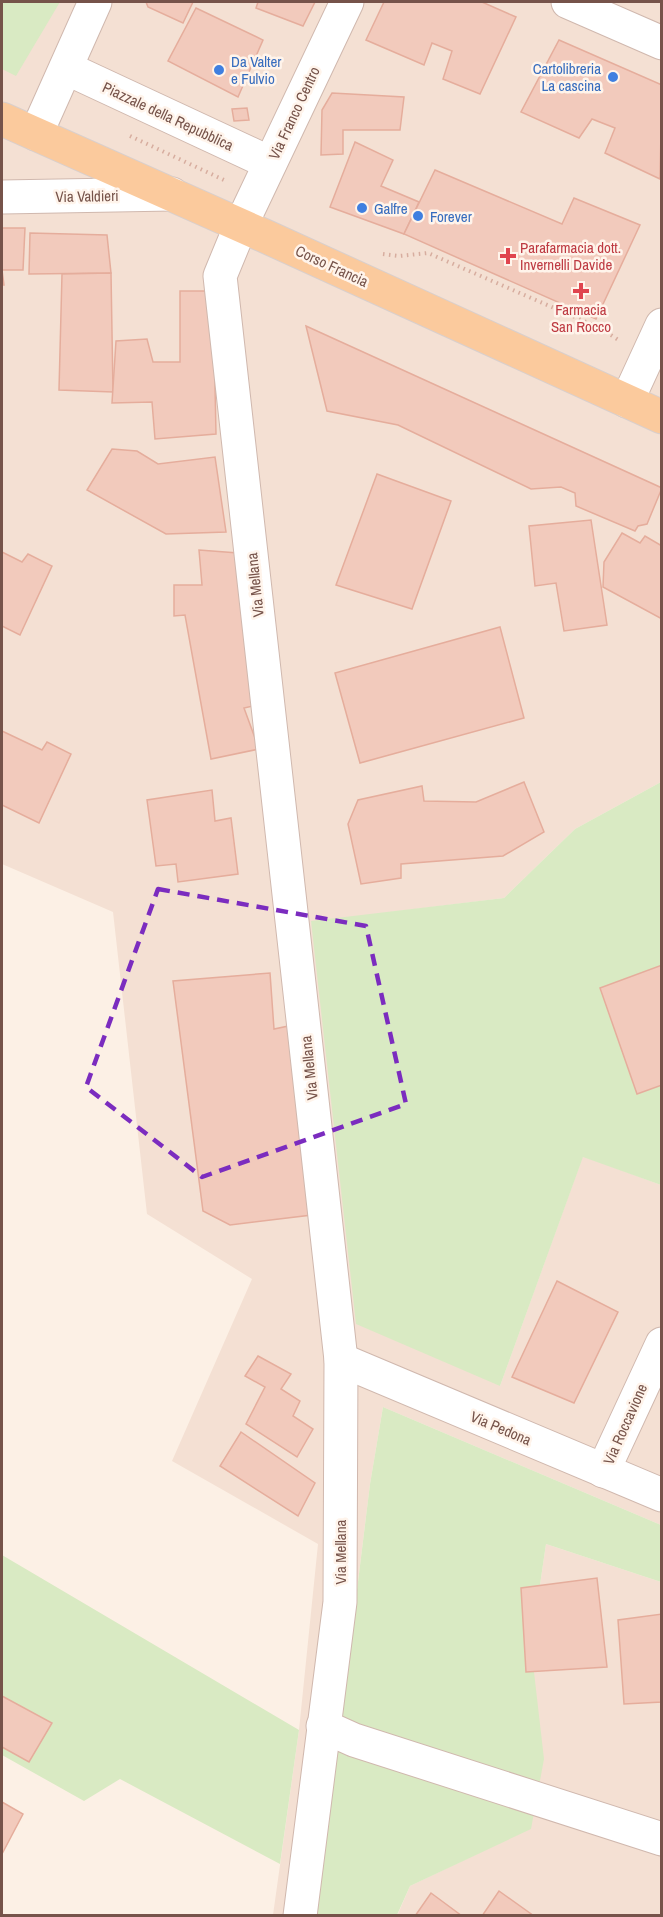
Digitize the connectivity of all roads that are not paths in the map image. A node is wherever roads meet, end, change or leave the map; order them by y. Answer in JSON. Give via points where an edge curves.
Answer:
{"nodes":[{"id":1,"x":95,"y":2,"type":"edge"},
{"id":2,"x":347,"y":2,"type":"edge"},
{"id":3,"x":569,"y":2,"type":"edge"},
{"id":4,"x":662,"y":43,"type":"edge"},
{"id":5,"x":66,"y":69,"type":"junction"},
{"id":6,"x":2,"y":119,"type":"edge"},
{"id":7,"x":36,"y":134,"type":"junction"},
{"id":8,"x":270,"y":163,"type":"junction"},
{"id":9,"x":172,"y":194,"type":"junction"},
{"id":10,"x":2,"y":197,"type":"edge"},
{"id":11,"x":241,"y":225,"type":"junction"},
{"id":12,"x":662,"y":325,"type":"edge"},
{"id":13,"x":627,"y":401,"type":"junction"},
{"id":14,"x":662,"y":417,"type":"edge"},
{"id":15,"x":662,"y":1344,"type":"edge"},
{"id":16,"x":341,"y":1360,"type":"junction"},
{"id":17,"x":603,"y":1471,"type":"junction"},
{"id":18,"x":662,"y":1495,"type":"edge"},
{"id":19,"x":323,"y":1726,"type":"junction"},
{"id":20,"x":662,"y":1839,"type":"edge"},
{"id":21,"x":300,"y":1916,"type":"edge"}],
"edges":[{"from":1,"to":5,"type":"street"},
{"from":2,"to":8,"type":"street","name":"Via Franco Centro"},
{"from":3,"to":4,"type":"street"},
{"from":5,"to":7,"type":"street"},
{"from":5,"to":8,"type":"street","name":"Piazzale della Repubblica"},
{"from":6,"to":7,"type":"main road","name":"Corso Francia"},
{"from":7,"to":9,"type":"main road","name":"Corso Francia"},
{"from":8,"to":11,"type":"street","name":"Via Franco Centro"},
{"from":9,"to":10,"type":"street","name":"Via Valdieri"},
{"from":9,"to":11,"type":"main road","name":"Corso Francia"},
{"from":11,"to":13,"type":"main road","name":"Corso Francia"},
{"from":11,"to":16,"type":"street","name":"Via Mellana","via":[[220,276]]},
{"from":12,"to":13,"type":"street"},
{"from":13,"to":14,"type":"main road","name":"Corso Francia"},
{"from":15,"to":17,"type":"street","name":"Via Roccavione"},
{"from":16,"to":17,"type":"street","name":"Via Pedona"},
{"from":16,"to":19,"type":"street","name":"Via Mellana","via":[[340,1602]]},
{"from":17,"to":18,"type":"street","name":"Via Pedona"},
{"from":19,"to":20,"type":"street","via":[[354,1740]]},
{"from":19,"to":21,"type":"street","name":"Via Mellana"}]}
